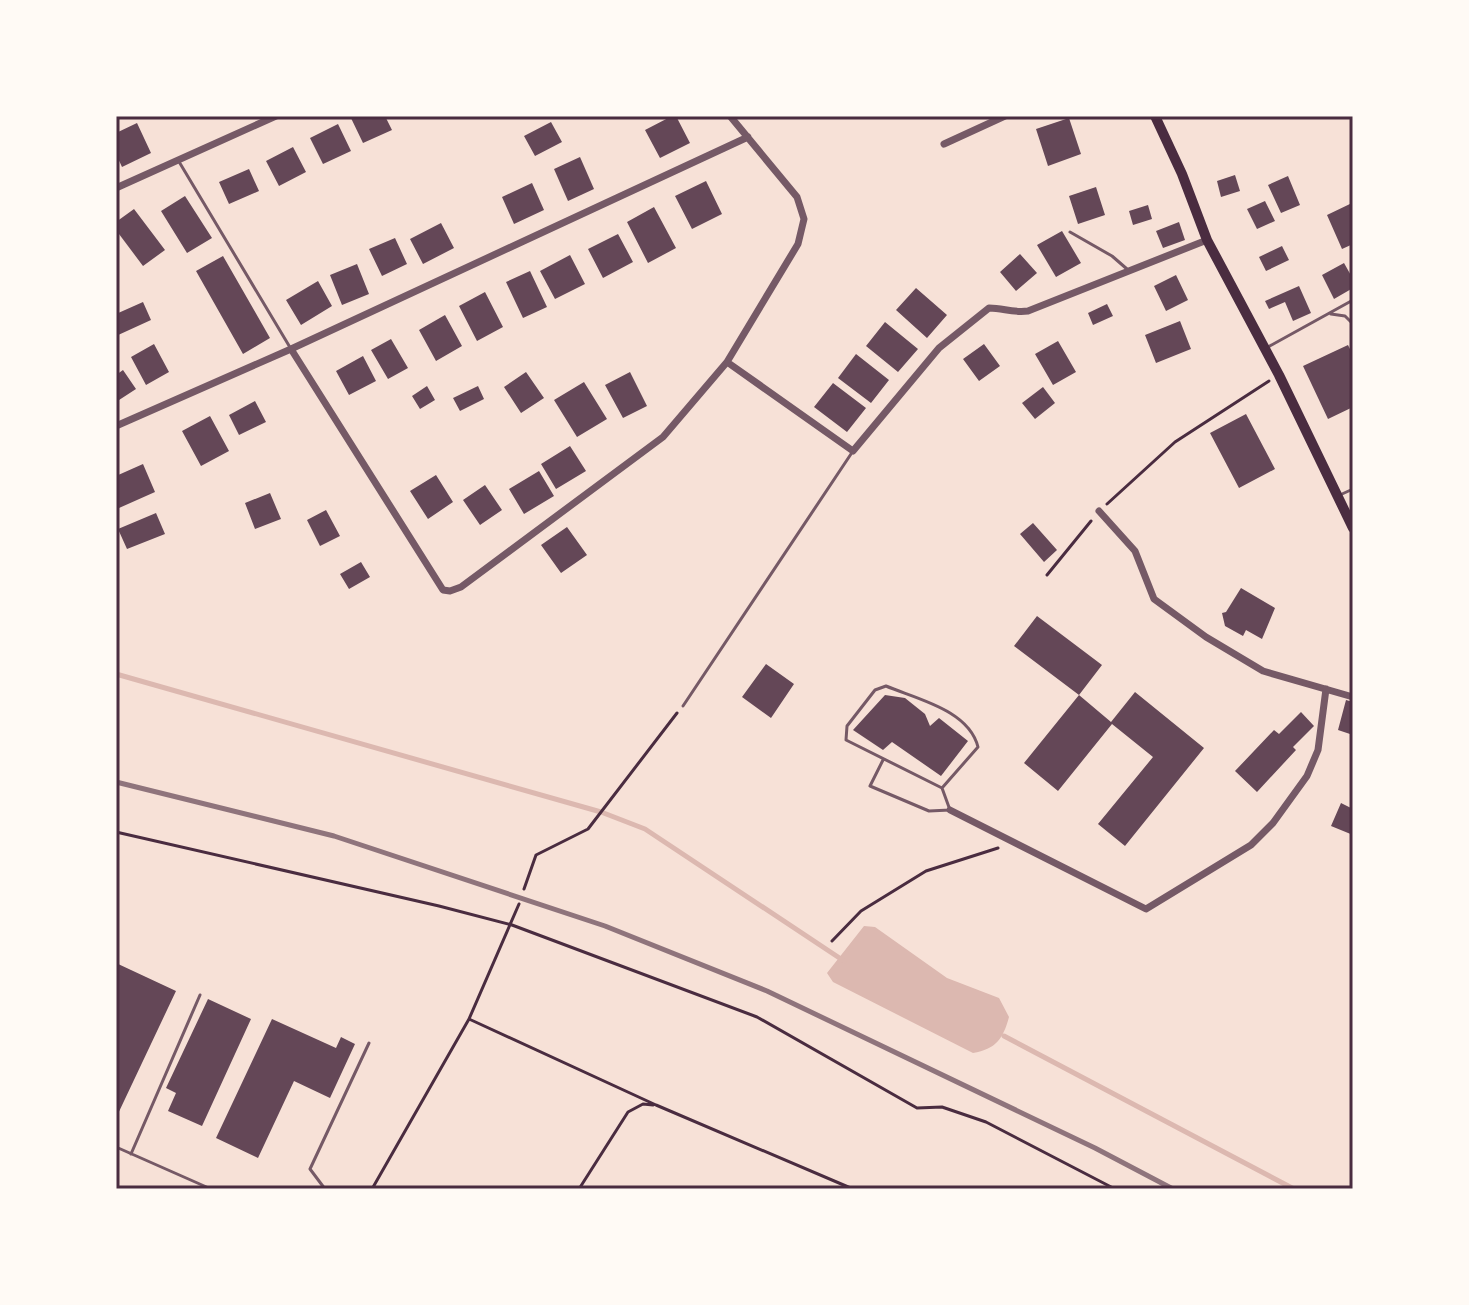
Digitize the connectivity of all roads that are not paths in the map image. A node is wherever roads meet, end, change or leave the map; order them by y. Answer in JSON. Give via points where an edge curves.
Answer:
{"nodes":[{"id":1,"x":276,"y":116,"type":"edge"},
{"id":2,"x":730,"y":116,"type":"edge"},
{"id":3,"x":1005,"y":116,"type":"edge"},
{"id":4,"x":1155,"y":116,"type":"edge"},
{"id":5,"x":748,"y":137,"type":"junction"},
{"id":6,"x":944,"y":144,"type":"dead end"},
{"id":7,"x":178,"y":160,"type":"junction"},
{"id":8,"x":116,"y":188,"type":"edge"},
{"id":9,"x":1070,"y":232,"type":"dead end"},
{"id":10,"x":1207,"y":240,"type":"junction"},
{"id":11,"x":1130,"y":271,"type":"junction"},
{"id":12,"x":1353,"y":300,"type":"edge"},
{"id":13,"x":1331,"y":314,"type":"junction"},
{"id":14,"x":1353,"y":324,"type":"edge"},
{"id":15,"x":1264,"y":348,"type":"junction"},
{"id":16,"x":291,"y":349,"type":"junction"},
{"id":17,"x":727,"y":362,"type":"junction"},
{"id":18,"x":116,"y":426,"type":"edge"},
{"id":19,"x":853,"y":451,"type":"junction"},
{"id":20,"x":1353,"y":489,"type":"edge"},
{"id":21,"x":1337,"y":497,"type":"junction"},
{"id":22,"x":1099,"y":511,"type":"road end"},
{"id":23,"x":1353,"y":528,"type":"edge"},
{"id":24,"x":1326,"y":689,"type":"junction"},
{"id":25,"x":1353,"y":697,"type":"edge"},
{"id":26,"x":683,"y":706,"type":"road end"},
{"id":27,"x":883,"y":760,"type":"junction"},
{"id":28,"x":942,"y":788,"type":"junction"},
{"id":29,"x":950,"y":810,"type":"junction"},
{"id":30,"x":200,"y":995,"type":"dead end"},
{"id":31,"x":369,"y":1043,"type":"dead end"},
{"id":32,"x":116,"y":1147,"type":"edge"},
{"id":33,"x":131,"y":1154,"type":"junction"},
{"id":34,"x":211,"y":1189,"type":"edge"},
{"id":35,"x":325,"y":1189,"type":"edge"}],
"edges":[{"from":1,"to":7,"type":"street"},
{"from":2,"to":5,"type":"street"},
{"from":3,"to":6,"type":"street"},
{"from":4,"to":10,"type":"main road"},
{"from":5,"to":16,"type":"street"},
{"from":5,"to":17,"type":"street","via":[[797,197],[804,219],[798,244]]},
{"from":7,"to":8,"type":"street"},
{"from":7,"to":16,"type":"lane"},
{"from":9,"to":11,"type":"lane"},
{"from":10,"to":11,"type":"street"},
{"from":10,"to":15,"type":"main road"},
{"from":11,"to":19,"type":"street","via":[[1028,311],[989,308],[939,348]]},
{"from":12,"to":13,"type":"lane"},
{"from":13,"to":14,"type":"lane"},
{"from":13,"to":15,"type":"lane"},
{"from":15,"to":21,"type":"main road"},
{"from":16,"to":17,"type":"street","via":[[438,583],[450,591],[663,437]]},
{"from":16,"to":18,"type":"street"},
{"from":17,"to":19,"type":"street"},
{"from":19,"to":26,"type":"lane"},
{"from":20,"to":21,"type":"lane"},
{"from":21,"to":23,"type":"main road"},
{"from":22,"to":24,"type":"street","via":[[1135,551],[1154,599],[1263,671]]},
{"from":24,"to":25,"type":"street"},
{"from":24,"to":29,"type":"street","via":[[1318,750],[1307,776],[1273,823],[1251,845],[1146,909]]},
{"from":27,"to":28,"type":"lane"},
{"from":27,"to":28,"type":"lane","via":[[846,740],[847,726],[875,690],[886,686],[948,711],[974,732],[978,747]]},
{"from":27,"to":29,"type":"lane","via":[[870,786],[929,811]]},
{"from":28,"to":29,"type":"lane"},
{"from":30,"to":33,"type":"lane"},
{"from":31,"to":35,"type":"lane","via":[[310,1169]]},
{"from":32,"to":33,"type":"lane"},
{"from":33,"to":34,"type":"lane"}]}
